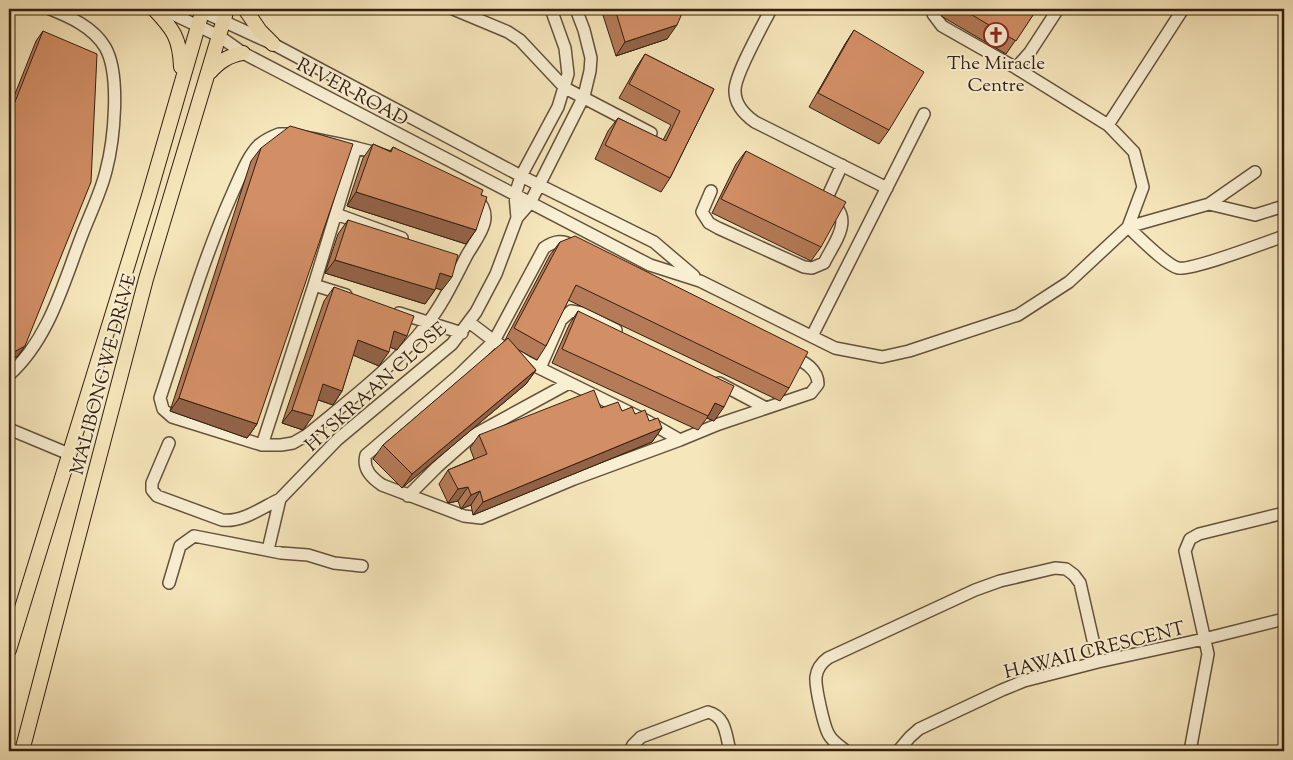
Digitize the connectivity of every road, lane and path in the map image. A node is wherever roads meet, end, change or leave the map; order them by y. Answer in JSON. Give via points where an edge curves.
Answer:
{"nodes":[{"id":1,"x":50,"y":9,"type":"edge"},
{"id":2,"x":154,"y":9,"type":"edge"},
{"id":3,"x":162,"y":9,"type":"edge"},
{"id":4,"x":245,"y":9,"type":"edge"},
{"id":5,"x":453,"y":9,"type":"edge"},
{"id":6,"x":551,"y":9,"type":"edge"},
{"id":7,"x":576,"y":9,"type":"edge"},
{"id":8,"x":771,"y":9,"type":"edge"},
{"id":9,"x":933,"y":9,"type":"edge"},
{"id":10,"x":1058,"y":9,"type":"edge"},
{"id":11,"x":1183,"y":9,"type":"edge"},
{"id":12,"x":200,"y":10,"type":"edge"},
{"id":13,"x":226,"y":15,"type":"edge"},
{"id":14,"x":197,"y":26,"type":"junction"},
{"id":15,"x":219,"y":36,"type":"junction"},
{"id":16,"x":273,"y":44,"type":"junction"},
{"id":17,"x":243,"y":53,"type":"junction"},
{"id":18,"x":1016,"y":68,"type":"junction"},
{"id":19,"x":208,"y":74,"type":"junction"},
{"id":20,"x":181,"y":80,"type":"junction"},
{"id":21,"x":565,"y":88,"type":"junction"},
{"id":22,"x":584,"y":96,"type":"junction"},
{"id":23,"x":924,"y":114,"type":"dead end"},
{"id":24,"x":1108,"y":125,"type":"junction"},
{"id":25,"x":651,"y":133,"type":"edge"},
{"id":26,"x":356,"y":148,"type":"junction"},
{"id":27,"x":842,"y":165,"type":"junction"},
{"id":28,"x":1255,"y":172,"type":"dead end"},
{"id":29,"x":521,"y":176,"type":"junction"},
{"id":30,"x":540,"y":184,"type":"junction"},
{"id":31,"x":887,"y":188,"type":"junction"},
{"id":32,"x":711,"y":191,"type":"dead end"},
{"id":33,"x":514,"y":195,"type":"junction"},
{"id":34,"x":530,"y":203,"type":"junction"},
{"id":35,"x":1208,"y":204,"type":"junction"},
{"id":36,"x":1284,"y":206,"type":"edge"},
{"id":37,"x":336,"y":214,"type":"junction"},
{"id":38,"x":517,"y":218,"type":"junction"},
{"id":39,"x":1128,"y":227,"type":"junction"},
{"id":40,"x":1284,"y":236,"type":"edge"},
{"id":41,"x":409,"y":240,"type":"edge"},
{"id":42,"x":584,"y":251,"type":"edge"},
{"id":43,"x":700,"y":281,"type":"junction"},
{"id":44,"x":314,"y":285,"type":"junction"},
{"id":45,"x":358,"y":299,"type":"edge"},
{"id":46,"x":384,"y":308,"type":"edge"},
{"id":47,"x":469,"y":322,"type":"junction"},
{"id":48,"x":429,"y":323,"type":"junction"},
{"id":49,"x":462,"y":333,"type":"junction"},
{"id":50,"x":623,"y":333,"type":"edge"},
{"id":51,"x":812,"y":336,"type":"junction"},
{"id":52,"x":494,"y":341,"type":"junction"},
{"id":53,"x":782,"y":350,"type":"edge"},
{"id":54,"x":540,"y":368,"type":"junction"},
{"id":55,"x":9,"y":375,"type":"edge"},
{"id":56,"x":706,"y":376,"type":"edge"},
{"id":57,"x":569,"y":383,"type":"junction"},
{"id":58,"x":766,"y":408,"type":"junction"},
{"id":59,"x":9,"y":429,"type":"edge"},
{"id":60,"x":680,"y":440,"type":"junction"},
{"id":61,"x":169,"y":443,"type":"dead end"},
{"id":62,"x":262,"y":444,"type":"junction"},
{"id":63,"x":68,"y":454,"type":"junction"},
{"id":64,"x":408,"y":496,"type":"junction"},
{"id":65,"x":280,"y":498,"type":"junction"},
{"id":66,"x":1284,"y":513,"type":"edge"},
{"id":67,"x":268,"y":550,"type":"junction"},
{"id":68,"x":362,"y":566,"type":"dead end"},
{"id":69,"x":169,"y":583,"type":"dead end"},
{"id":70,"x":1284,"y":619,"type":"edge"},
{"id":71,"x":1204,"y":639,"type":"junction"},
{"id":72,"x":9,"y":650,"type":"edge"},
{"id":73,"x":1098,"y":662,"type":"junction"},
{"id":74,"x":22,"y":751,"type":"edge"},
{"id":75,"x":630,"y":751,"type":"edge"},
{"id":76,"x":730,"y":751,"type":"edge"},
{"id":77,"x":846,"y":751,"type":"edge"},
{"id":78,"x":898,"y":751,"type":"edge"},
{"id":79,"x":1190,"y":751,"type":"edge"}],
"edges":[{"from":1,"to":55,"type":"street","via":[[90,30],[105,48],[114,71],[113,134],[106,172],[47,325],[31,352]]},
{"from":2,"to":20,"type":"main road","via":[[177,38],[181,50]]},
{"from":3,"to":14,"type":"street","name":"RIVER ROAD"},
{"from":4,"to":16,"type":"main road"},
{"from":5,"to":21,"type":"street","via":[[520,40]]},
{"from":6,"to":21,"type":"street","via":[[568,61]]},
{"from":7,"to":22,"type":"street","via":[[591,58]]},
{"from":8,"to":27,"type":"street","via":[[738,77],[734,90],[736,99],[743,112],[755,122]]},
{"from":9,"to":18,"type":"street","via":[[942,26]]},
{"from":10,"to":18,"type":"street"},
{"from":11,"to":24,"type":"street"},
{"from":12,"to":13,"type":"street","name":"RIVER ROAD"},
{"from":12,"to":14,"type":"main road","name":"MALIBONGWE DRIVE"},
{"from":13,"to":15,"type":"main road","name":"MALIBONGWE DRIVE"},
{"from":13,"to":16,"type":"street","name":"RIVER ROAD"},
{"from":14,"to":15,"type":"street","name":"RIVER ROAD"},
{"from":14,"to":20,"type":"main road","name":"MALIBONGWE DRIVE"},
{"from":15,"to":17,"type":"street","name":"RIVER ROAD"},
{"from":15,"to":19,"type":"main road","name":"MALIBONGWE DRIVE"},
{"from":16,"to":29,"type":"street","name":"RIVER ROAD"},
{"from":17,"to":19,"type":"main road","via":[[228,56]]},
{"from":17,"to":33,"type":"street","name":"RIVER ROAD"},
{"from":18,"to":24,"type":"street"},
{"from":19,"to":74,"type":"main road","name":"MALIBONGWE DRIVE","via":[[146,279]]},
{"from":20,"to":63,"type":"main road","name":"MALIBONGWE DRIVE","via":[[148,199]]},
{"from":21,"to":22,"type":"street"},
{"from":21,"to":29,"type":"street"},
{"from":22,"to":25,"type":"street"},
{"from":22,"to":30,"type":"street"},
{"from":23,"to":31,"type":"street"},
{"from":24,"to":39,"type":"street","via":[[1134,152],[1143,187]]},
{"from":26,"to":37,"type":"street"},
{"from":26,"to":48,"type":"street","via":[[405,162],[483,204],[486,213],[484,225],[460,259]]},
{"from":26,"to":62,"type":"street","via":[[290,134],[268,138],[258,146],[224,212],[160,398],[163,409],[172,417]]},
{"from":27,"to":31,"type":"street"},
{"from":27,"to":32,"type":"street","via":[[823,198],[840,210],[843,226],[824,264],[812,268],[709,223],[702,212]]},
{"from":28,"to":35,"type":"street"},
{"from":29,"to":30,"type":"street","name":"RIVER ROAD"},
{"from":29,"to":33,"type":"street"},
{"from":30,"to":34,"type":"street"},
{"from":30,"to":43,"type":"street","name":"RIVER ROAD","via":[[654,242]]},
{"from":31,"to":51,"type":"street"},
{"from":33,"to":34,"type":"street","name":"RIVER ROAD"},
{"from":33,"to":38,"type":"street"},
{"from":34,"to":38,"type":"street"},
{"from":34,"to":43,"type":"street","name":"RIVER ROAD","via":[[650,265]]},
{"from":35,"to":36,"type":"street","via":[[1254,215]]},
{"from":35,"to":39,"type":"street"},
{"from":37,"to":41,"type":"street"},
{"from":37,"to":44,"type":"street"},
{"from":38,"to":47,"type":"street","name":"HYSKRAAN CLOSE","via":[[496,274]]},
{"from":39,"to":40,"type":"street","via":[[1178,268],[1194,266]]},
{"from":39,"to":51,"type":"street","via":[[1069,282],[1018,315],[882,357],[835,348]]},
{"from":42,"to":52,"type":"street","via":[[560,241],[544,248]]},
{"from":43,"to":51,"type":"street"},
{"from":44,"to":45,"type":"street"},
{"from":44,"to":62,"type":"street"},
{"from":46,"to":48,"type":"street"},
{"from":47,"to":49,"type":"street","name":"HYSKRAAN CLOSE"},
{"from":47,"to":52,"type":"street"},
{"from":48,"to":49,"type":"street"},
{"from":48,"to":62,"type":"street","via":[[395,360],[306,436],[293,443]]},
{"from":49,"to":65,"type":"street","name":"HYSKRAAN CLOSE","via":[[338,439]]},
{"from":50,"to":54,"type":"street","via":[[571,311],[561,320]]},
{"from":52,"to":54,"type":"street"},
{"from":52,"to":64,"type":"street","via":[[366,455],[366,468],[374,479]]},
{"from":53,"to":58,"type":"street","via":[[808,364],[818,384],[810,393]]},
{"from":54,"to":57,"type":"street"},
{"from":56,"to":58,"type":"street"},
{"from":57,"to":60,"type":"street"},
{"from":57,"to":64,"type":"street","via":[[472,436]]},
{"from":58,"to":60,"type":"street"},
{"from":59,"to":63,"type":"street"},
{"from":60,"to":64,"type":"street","via":[[481,518],[464,516]]},
{"from":61,"to":65,"type":"street","via":[[152,483],[152,490],[158,496],[229,521]]},
{"from":63,"to":72,"type":"main road","name":"MALIBONGWE DRIVE"},
{"from":65,"to":67,"type":"street"},
{"from":66,"to":71,"type":"street","via":[[1206,532],[1188,542],[1185,557]]},
{"from":67,"to":68,"type":"street"},
{"from":67,"to":69,"type":"street","via":[[194,536],[180,546]]},
{"from":70,"to":71,"type":"street","name":"HAWAII CRESCENT"},
{"from":71,"to":73,"type":"street","name":"HAWAII CRESCENT"},
{"from":71,"to":79,"type":"street","via":[[1208,665]]},
{"from":73,"to":77,"type":"street","via":[[1080,582],[1066,568],[988,585],[822,662],[816,677],[827,730],[832,740]]},
{"from":73,"to":78,"type":"street","name":"HAWAII CRESCENT","via":[[1008,687],[919,729]]},
{"from":75,"to":76,"type":"street","via":[[641,737],[708,712],[721,720]]}]}
